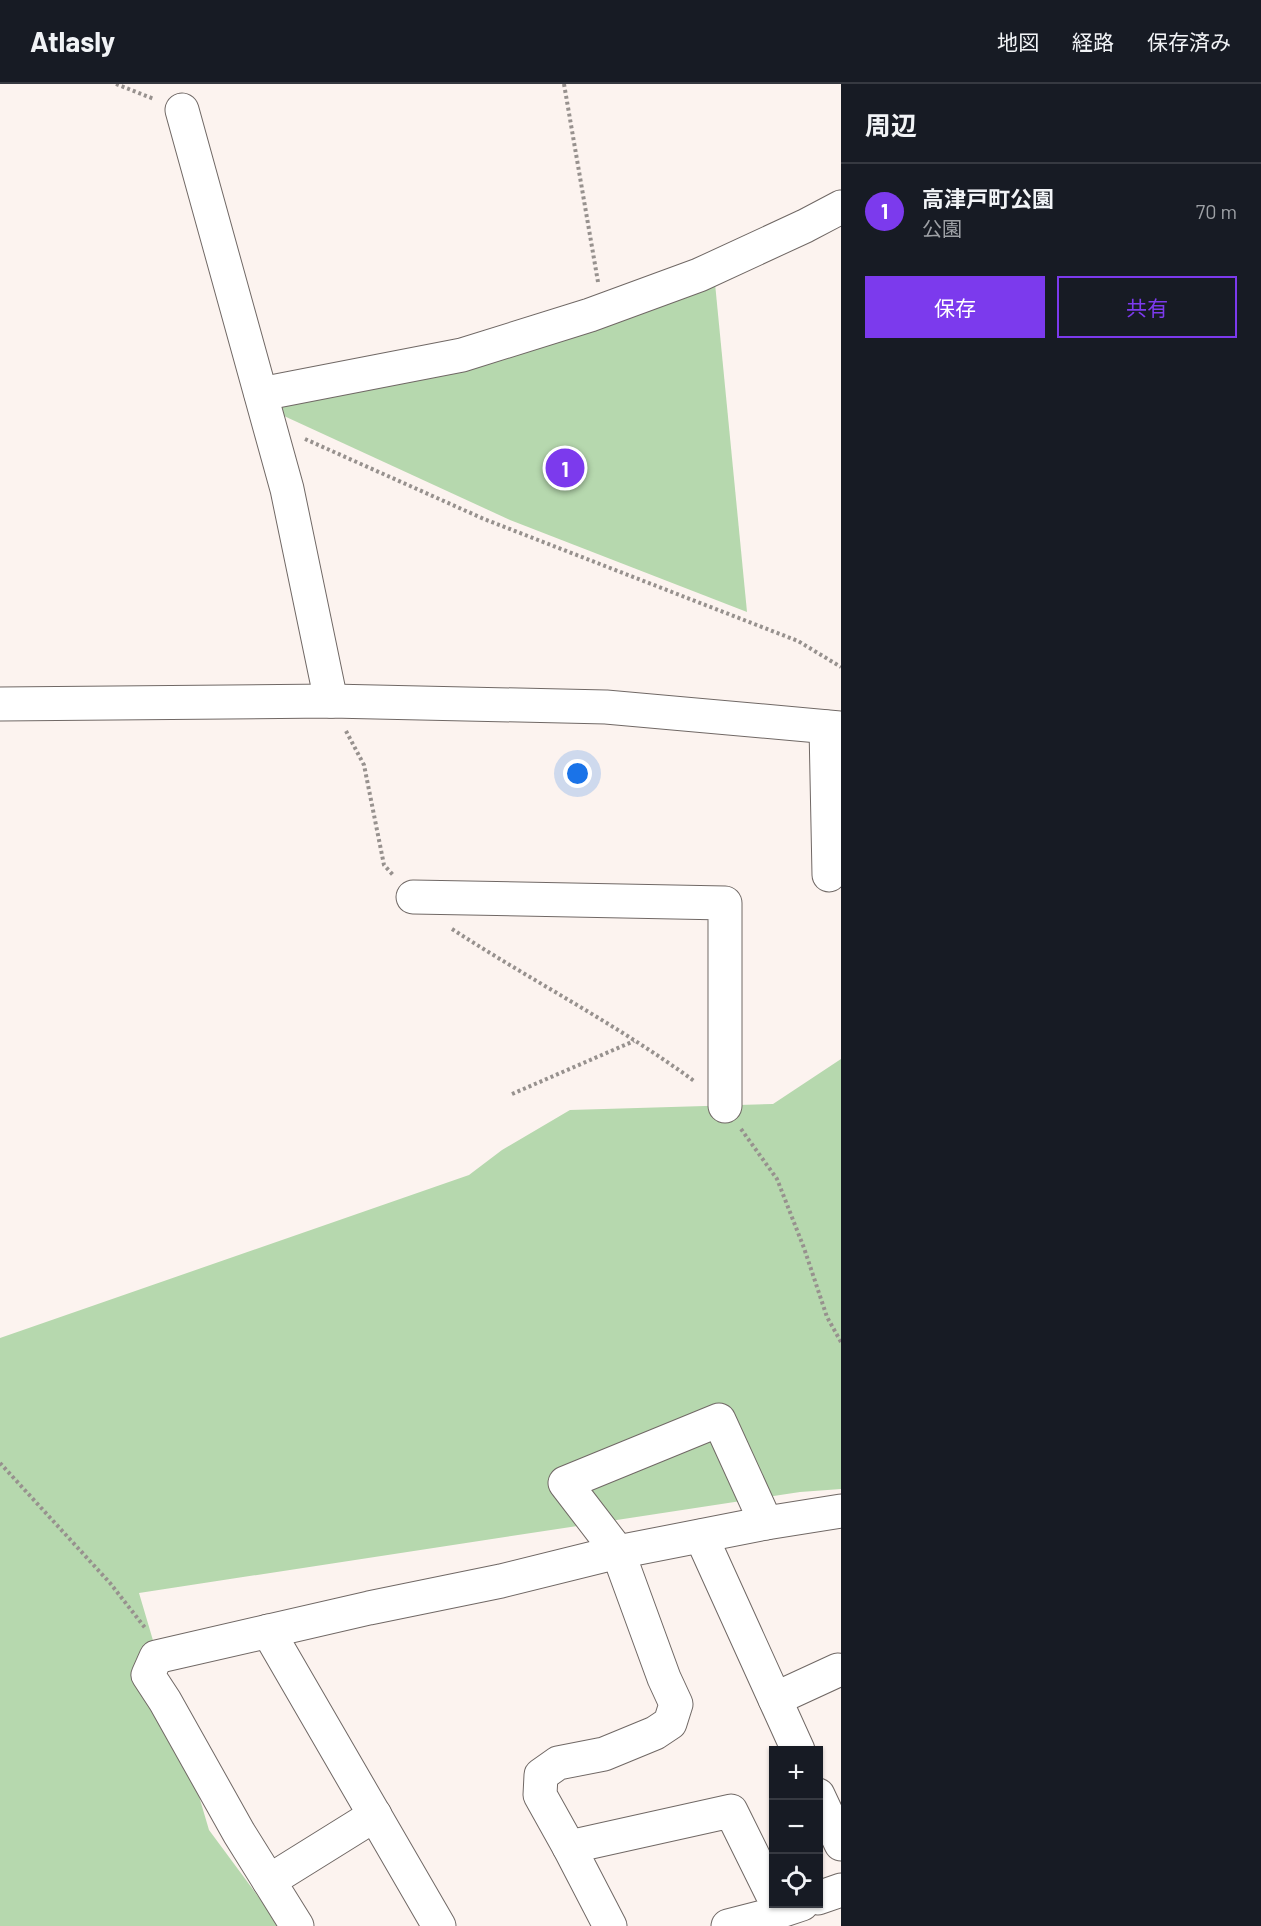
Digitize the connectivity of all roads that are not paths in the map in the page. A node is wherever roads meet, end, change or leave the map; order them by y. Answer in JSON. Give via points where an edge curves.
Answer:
{"nodes":[{"id":1,"x":182,"y":110,"type":"road end"},
{"id":2,"x":841,"y":207,"type":"edge"},
{"id":3,"x":265,"y":408,"type":"junction"},
{"id":4,"x":330,"y":701,"type":"junction"},
{"id":5,"x":0,"y":704,"type":"edge"},
{"id":6,"x":834,"y":728,"type":"edge"},
{"id":7,"x":829,"y":875,"type":"dead end"},
{"id":8,"x":413,"y":897,"type":"road end"},
{"id":9,"x":725,"y":1106,"type":"road end"},
{"id":10,"x":841,"y":1510,"type":"edge"},
{"id":11,"x":766,"y":1523,"type":"junction"},
{"id":12,"x":701,"y":1536,"type":"junction"},
{"id":13,"x":618,"y":1552,"type":"junction"},
{"id":14,"x":268,"y":1631,"type":"junction"},
{"id":15,"x":838,"y":1670,"type":"dead end"},
{"id":16,"x":775,"y":1699,"type":"junction"},
{"id":17,"x":796,"y":1746,"type":"edge"},
{"id":18,"x":821,"y":1800,"type":"edge"},
{"id":19,"x":375,"y":1815,"type":"junction"},
{"id":20,"x":841,"y":1844,"type":"edge"},
{"id":21,"x":569,"y":1847,"type":"junction"},
{"id":22,"x":769,"y":1879,"type":"edge"},
{"id":23,"x":269,"y":1881,"type":"junction"},
{"id":24,"x":841,"y":1890,"type":"edge"},
{"id":25,"x":823,"y":1897,"type":"edge"},
{"id":26,"x":773,"y":1908,"type":"edge"},
{"id":27,"x":297,"y":1926,"type":"edge"},
{"id":28,"x":439,"y":1926,"type":"edge"},
{"id":29,"x":610,"y":1926,"type":"edge"},
{"id":30,"x":728,"y":1926,"type":"edge"}],
"edges":[{"from":1,"to":3,"type":"street"},
{"from":2,"to":3,"type":"street","via":[[699,275],[590,315],[462,355]]},
{"from":3,"to":4,"type":"street","via":[[287,489]]},
{"from":4,"to":5,"type":"street"},
{"from":4,"to":6,"type":"street","via":[[606,707]]},
{"from":6,"to":7,"type":"street"},
{"from":8,"to":9,"type":"street","via":[[725,903]]},
{"from":10,"to":11,"type":"street"},
{"from":11,"to":12,"type":"street"},
{"from":11,"to":13,"type":"street","via":[[719,1420],[565,1483]]},
{"from":12,"to":13,"type":"street"},
{"from":12,"to":16,"type":"street"},
{"from":13,"to":14,"type":"street"},
{"from":13,"to":21,"type":"street","via":[[676,1704],[670,1723],[655,1733],[604,1754],[558,1762],[541,1775],[540,1795]]},
{"from":14,"to":19,"type":"street"},
{"from":14,"to":23,"type":"street","via":[[156,1656],[148,1675]]},
{"from":15,"to":16,"type":"street"},
{"from":16,"to":17,"type":"street"},
{"from":18,"to":20,"type":"street"},
{"from":19,"to":23,"type":"street"},
{"from":19,"to":28,"type":"street"},
{"from":21,"to":22,"type":"street","via":[[731,1811]]},
{"from":21,"to":29,"type":"street"},
{"from":23,"to":27,"type":"street"},
{"from":24,"to":25,"type":"street"},
{"from":26,"to":30,"type":"street"}]}
